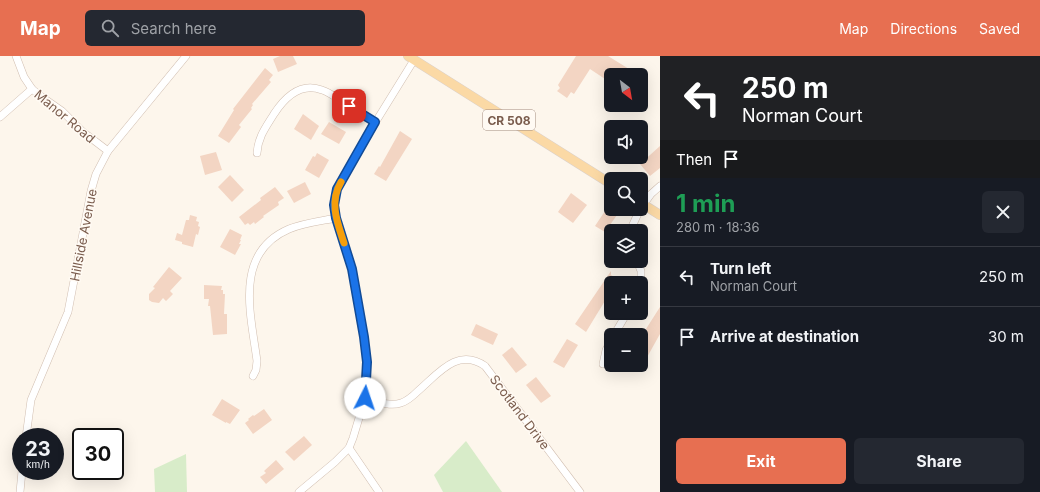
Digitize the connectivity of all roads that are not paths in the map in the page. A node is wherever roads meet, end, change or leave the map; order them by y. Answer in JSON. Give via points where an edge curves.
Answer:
{"nodes":[{"id":1,"x":16,"y":56,"type":"edge"},
{"id":2,"x":186,"y":56,"type":"edge"},
{"id":3,"x":411,"y":58,"type":"edge"},
{"id":4,"x":32,"y":88,"type":"junction"},
{"id":5,"x":0,"y":117,"type":"edge"},
{"id":6,"x":375,"y":122,"type":"junction"},
{"id":7,"x":108,"y":151,"type":"junction"},
{"id":8,"x":257,"y":153,"type":"dead end"},
{"id":9,"x":604,"y":180,"type":"edge"},
{"id":10,"x":660,"y":186,"type":"edge"},
{"id":11,"x":648,"y":198,"type":"edge"},
{"id":12,"x":648,"y":209,"type":"edge"},
{"id":13,"x":660,"y":215,"type":"edge"},
{"id":14,"x":336,"y":218,"type":"junction"},
{"id":15,"x":604,"y":357,"type":"edge"},
{"id":16,"x":602,"y":364,"type":"dead end"},
{"id":17,"x":253,"y":376,"type":"dead end"},
{"id":18,"x":365,"y":398,"type":"junction"},
{"id":19,"x":27,"y":428,"type":"edge"},
{"id":20,"x":349,"y":448,"type":"junction"},
{"id":21,"x":21,"y":480,"type":"edge"},
{"id":22,"x":20,"y":492,"type":"edge"},
{"id":23,"x":299,"y":492,"type":"edge"},
{"id":24,"x":379,"y":492,"type":"edge"},
{"id":25,"x":580,"y":492,"type":"edge"}],
"edges":[{"from":1,"to":4,"type":"street","name":"Manor Road","via":[[24,77]]},
{"from":2,"to":7,"type":"street","name":"Hillside Avenue"},
{"from":3,"to":6,"type":"street"},
{"from":3,"to":9,"type":"main road","number":"CR 508"},
{"from":4,"to":5,"type":"street"},
{"from":4,"to":7,"type":"street","name":"Manor Road"},
{"from":6,"to":8,"type":"street","via":[[324,90],[305,88],[292,93],[281,103],[261,134]]},
{"from":6,"to":14,"type":"street","via":[[337,189],[334,205]]},
{"from":7,"to":19,"type":"street","name":"Hillside Avenue","via":[[96,174],[91,191],[68,312],[31,400]]},
{"from":10,"to":11,"type":"street"},
{"from":12,"to":13,"type":"main road"},
{"from":14,"to":17,"type":"street","via":[[287,230],[269,242],[256,260],[249,289],[257,361]]},
{"from":14,"to":18,"type":"street","via":[[352,269],[364,337],[367,362]]},
{"from":15,"to":16,"type":"street"},
{"from":18,"to":20,"type":"street"},
{"from":18,"to":25,"type":"street","name":"Scotland Drive","via":[[392,405],[402,403],[453,362],[468,359],[480,363],[485,366]]},
{"from":20,"to":23,"type":"street"},
{"from":20,"to":24,"type":"street"},
{"from":21,"to":22,"type":"street"}]}
